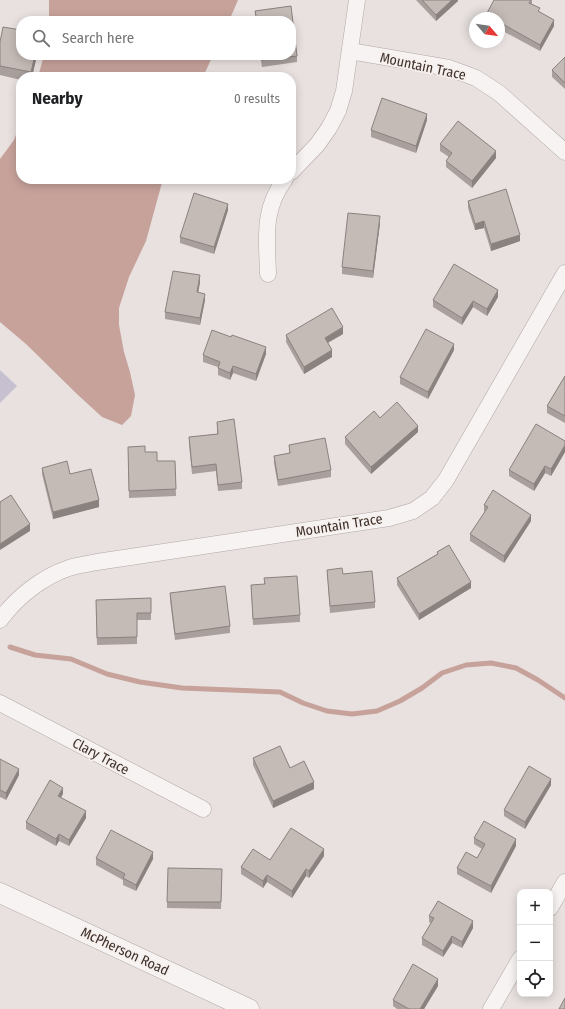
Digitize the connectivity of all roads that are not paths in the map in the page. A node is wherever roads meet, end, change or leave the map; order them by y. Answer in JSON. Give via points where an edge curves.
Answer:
{"nodes":[{"id":1,"x":357,"y":0,"type":"edge"},
{"id":2,"x":350,"y":52,"type":"junction"},
{"id":3,"x":565,"y":152,"type":"edge"},
{"id":4,"x":296,"y":167,"type":"edge"},
{"id":5,"x":282,"y":184,"type":"edge"},
{"id":6,"x":565,"y":273,"type":"edge"},
{"id":7,"x":268,"y":274,"type":"dead end"},
{"id":8,"x":0,"y":620,"type":"edge"},
{"id":9,"x":0,"y":703,"type":"edge"},
{"id":10,"x":203,"y":809,"type":"dead end"},
{"id":11,"x":565,"y":882,"type":"edge"},
{"id":12,"x":0,"y":893,"type":"edge"},
{"id":13,"x":553,"y":903,"type":"edge"},
{"id":14,"x":519,"y":961,"type":"edge"},
{"id":15,"x":249,"y":1009,"type":"edge"},
{"id":16,"x":491,"y":1009,"type":"edge"}],
"edges":[{"from":1,"to":2,"type":"street"},
{"from":2,"to":3,"type":"street","name":"Mountain Trace","via":[[449,68],[476,78],[499,93]]},
{"from":2,"to":4,"type":"street","via":[[338,111],[317,145]]},
{"from":5,"to":7,"type":"street","via":[[274,196],[267,226]]},
{"from":6,"to":8,"type":"street","name":"Mountain Trace","via":[[446,480],[432,498],[413,512],[389,518],[69,568],[46,578],[25,593]]},
{"from":9,"to":10,"type":"street","name":"Clary Trace"},
{"from":11,"to":13,"type":"street"},
{"from":12,"to":15,"type":"street","name":"McPherson Road"},
{"from":14,"to":16,"type":"street"}]}
